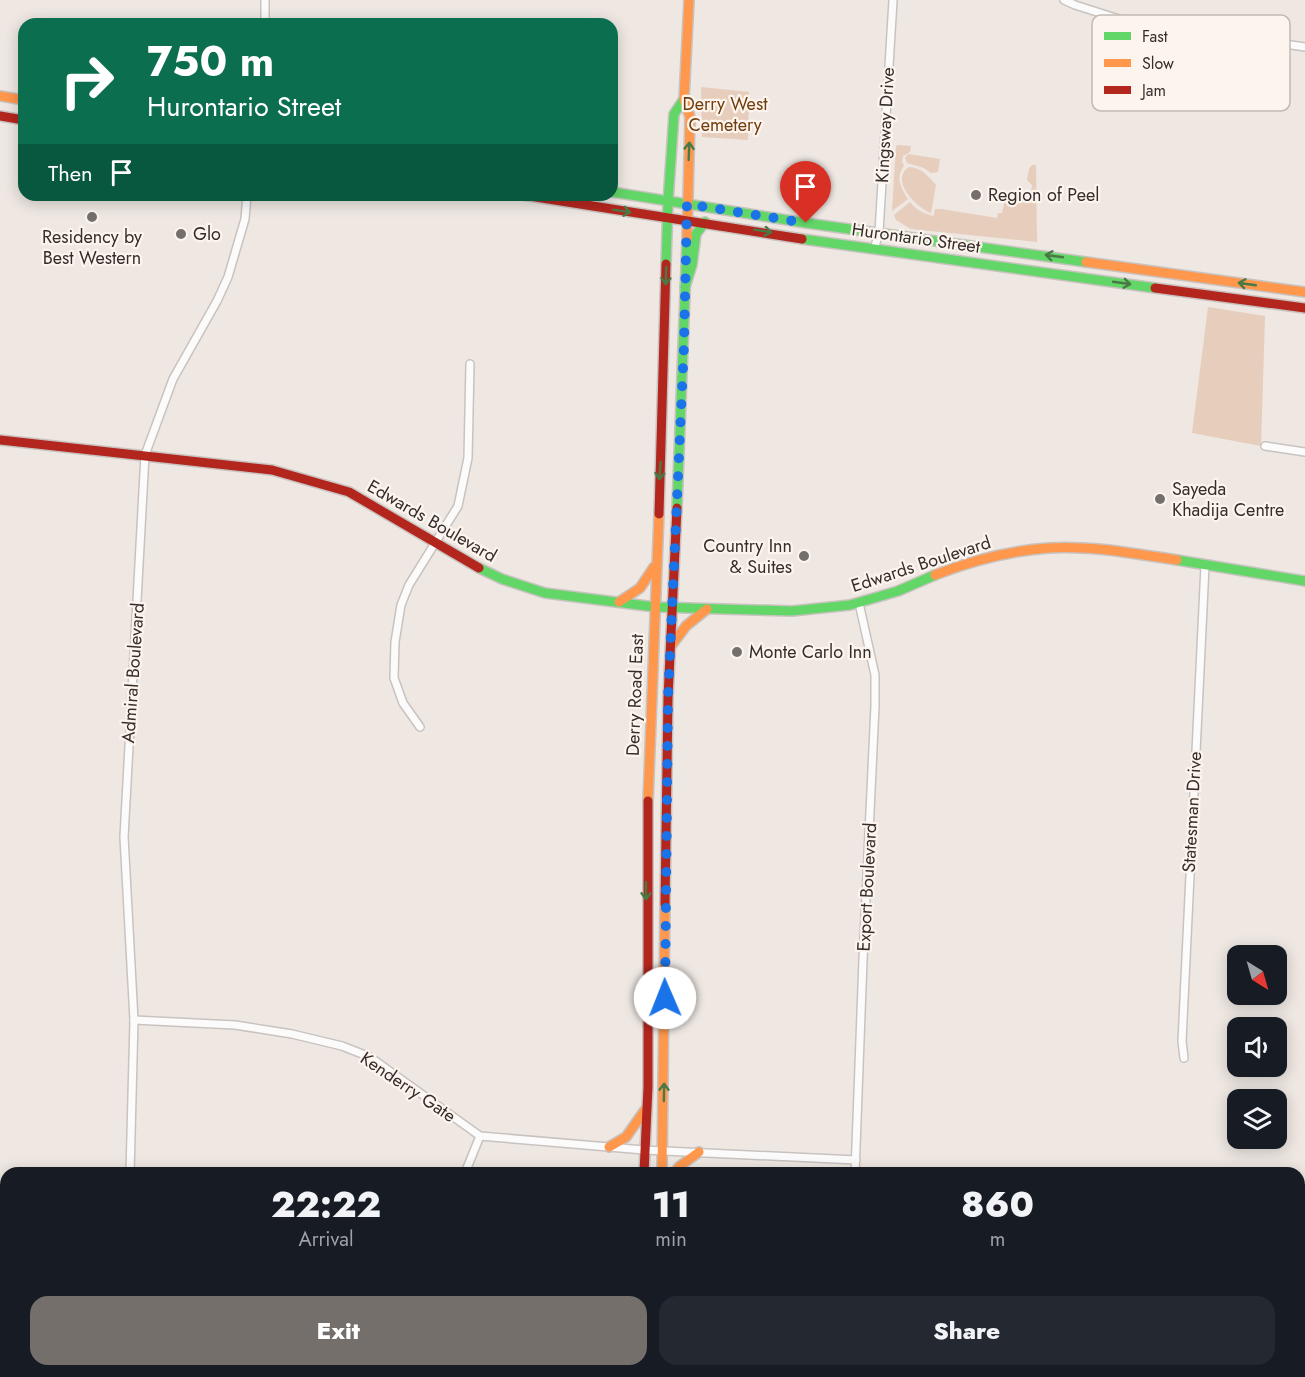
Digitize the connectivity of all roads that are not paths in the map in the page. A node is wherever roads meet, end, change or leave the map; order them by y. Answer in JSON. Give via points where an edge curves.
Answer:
{"nodes":[{"id":1,"x":265,"y":0,"type":"edge"},
{"id":2,"x":689,"y":0,"type":"edge"},
{"id":3,"x":893,"y":0,"type":"edge"},
{"id":4,"x":1064,"y":0,"type":"edge"},
{"id":5,"x":1106,"y":15,"type":"edge"},
{"id":6,"x":265,"y":18,"type":"edge"},
{"id":7,"x":1290,"y":45,"type":"edge"},
{"id":8,"x":1305,"y":47,"type":"edge"},
{"id":9,"x":0,"y":96,"type":"edge"},
{"id":10,"x":18,"y":99,"type":"edge"},
{"id":11,"x":684,"y":99,"type":"junction"},
{"id":12,"x":0,"y":116,"type":"edge"},
{"id":13,"x":18,"y":119,"type":"edge"},
{"id":14,"x":618,"y":193,"type":"edge"},
{"id":15,"x":246,"y":201,"type":"edge"},
{"id":16,"x":561,"y":201,"type":"edge"},
{"id":17,"x":668,"y":202,"type":"junction"},
{"id":18,"x":687,"y":204,"type":"junction"},
{"id":19,"x":668,"y":218,"type":"junction"},
{"id":20,"x":687,"y":220,"type":"junction"},
{"id":21,"x":705,"y":222,"type":"junction"},
{"id":22,"x":879,"y":232,"type":"junction"},
{"id":23,"x":874,"y":250,"type":"junction"},
{"id":24,"x":685,"y":287,"type":"junction"},
{"id":25,"x":1305,"y":292,"type":"edge"},
{"id":26,"x":1305,"y":308,"type":"edge"},
{"id":27,"x":470,"y":364,"type":"dead end"},
{"id":28,"x":0,"y":440,"type":"edge"},
{"id":29,"x":1265,"y":446,"type":"dead end"},
{"id":30,"x":1305,"y":452,"type":"edge"},
{"id":31,"x":145,"y":455,"type":"junction"},
{"id":32,"x":435,"y":543,"type":"junction"},
{"id":33,"x":657,"y":562,"type":"junction"},
{"id":34,"x":1205,"y":566,"type":"junction"},
{"id":35,"x":1305,"y":581,"type":"edge"},
{"id":36,"x":619,"y":602,"type":"junction"},
{"id":37,"x":859,"y":603,"type":"junction"},
{"id":38,"x":655,"y":607,"type":"junction"},
{"id":39,"x":673,"y":608,"type":"junction"},
{"id":40,"x":706,"y":609,"type":"junction"},
{"id":41,"x":670,"y":647,"type":"junction"},
{"id":42,"x":652,"y":698,"type":"junction"},
{"id":43,"x":668,"y":698,"type":"junction"},
{"id":44,"x":420,"y":727,"type":"dead end"},
{"id":45,"x":651,"y":742,"type":"junction"},
{"id":46,"x":667,"y":743,"type":"junction"},
{"id":47,"x":648,"y":998,"type":"junction"},
{"id":48,"x":665,"y":998,"type":"junction"},
{"id":49,"x":134,"y":1020,"type":"junction"},
{"id":50,"x":665,"y":1054,"type":"junction"},
{"id":51,"x":648,"y":1055,"type":"junction"},
{"id":52,"x":1184,"y":1058,"type":"dead end"},
{"id":53,"x":646,"y":1107,"type":"junction"},
{"id":54,"x":480,"y":1136,"type":"junction"},
{"id":55,"x":609,"y":1147,"type":"junction"},
{"id":56,"x":644,"y":1150,"type":"junction"},
{"id":57,"x":663,"y":1151,"type":"junction"},
{"id":58,"x":699,"y":1152,"type":"junction"},
{"id":59,"x":856,"y":1160,"type":"junction"},
{"id":60,"x":130,"y":1167,"type":"edge"},
{"id":61,"x":467,"y":1167,"type":"edge"},
{"id":62,"x":644,"y":1167,"type":"edge"},
{"id":63,"x":662,"y":1167,"type":"edge"},
{"id":64,"x":679,"y":1167,"type":"edge"},
{"id":65,"x":855,"y":1167,"type":"edge"}],
"edges":[{"from":1,"to":6,"type":"street"},
{"from":2,"to":11,"type":"main road"},
{"from":3,"to":22,"type":"street","name":"Kingsway Drive"},
{"from":4,"to":5,"type":"street"},
{"from":7,"to":8,"type":"street"},
{"from":9,"to":10,"type":"main road"},
{"from":11,"to":17,"type":"main road","name":"Derry Road East","via":[[674,114]]},
{"from":18,"to":11,"type":"main road","name":"Derry Road East","one_way":true,"via":[[690,117]]},
{"from":12,"to":13,"type":"main road"},
{"from":14,"to":17,"type":"main road","name":"Hurontario Street"},
{"from":15,"to":31,"type":"street","name":"Admiral Boulevard","via":[[228,277],[173,379]]},
{"from":16,"to":19,"type":"main road","name":"Hurontario Street","one_way":true},
{"from":17,"to":18,"type":"main road","name":"Hurontario Street"},
{"from":17,"to":19,"type":"main road","name":"Derry Road East"},
{"from":18,"to":20,"type":"main road","name":"Derry Road East"},
{"from":18,"to":22,"type":"main road","name":"Hurontario Street"},
{"from":19,"to":20,"type":"main road","name":"Hurontario Street"},
{"from":19,"to":33,"type":"main road","name":"Derry Road East","one_way":true},
{"from":20,"to":21,"type":"main road","name":"Hurontario Street"},
{"from":20,"to":24,"type":"main road","name":"Derry Road East"},
{"from":21,"to":23,"type":"main road","name":"Hurontario Street","one_way":true},
{"from":21,"to":24,"type":"main road","via":[[694,237],[693,260]]},
{"from":22,"to":23,"type":"street","name":"Kingsway Drive"},
{"from":25,"to":22,"type":"main road","name":"Hurontario Street","one_way":true},
{"from":23,"to":26,"type":"main road","name":"Hurontario Street","one_way":true},
{"from":24,"to":39,"type":"main road","name":"Derry Road East"},
{"from":27,"to":32,"type":"street","via":[[468,458],[458,506]]},
{"from":28,"to":31,"type":"main road","name":"Edwards Boulevard"},
{"from":29,"to":30,"type":"street"},
{"from":31,"to":32,"type":"main road","name":"Edwards Boulevard","via":[[260,468],[349,492]]},
{"from":31,"to":49,"type":"street","name":"Admiral Boulevard","via":[[124,837]]},
{"from":32,"to":36,"type":"main road","name":"Edwards Boulevard","via":[[502,579],[545,593]]},
{"from":32,"to":44,"type":"street","via":[[400,605],[395,642],[394,678],[403,703]]},
{"from":33,"to":36,"type":"main road","via":[[645,583]]},
{"from":33,"to":38,"type":"main road","name":"Derry Road East"},
{"from":34,"to":35,"type":"main road","name":"Edwards Boulevard"},
{"from":34,"to":37,"type":"main road","name":"Edwards Boulevard","via":[[1100,550],[1035,549],[972,562]]},
{"from":34,"to":52,"type":"street","name":"Statesman Drive"},
{"from":36,"to":38,"type":"main road","name":"Edwards Boulevard"},
{"from":37,"to":40,"type":"main road","name":"Edwards Boulevard","via":[[792,611]]},
{"from":37,"to":59,"type":"street","name":"Export Boulevard","via":[[875,675],[875,712]]},
{"from":38,"to":39,"type":"main road","name":"Edwards Boulevard"},
{"from":38,"to":42,"type":"main road","name":"Derry Road East"},
{"from":39,"to":40,"type":"main road","name":"Edwards Boulevard"},
{"from":39,"to":41,"type":"main road","name":"Derry Road East"},
{"from":40,"to":41,"type":"main road"},
{"from":41,"to":43,"type":"main road","name":"Derry Road East"},
{"from":42,"to":43,"type":"main road"},
{"from":42,"to":45,"type":"main road","name":"Derry Road East"},
{"from":43,"to":46,"type":"main road","name":"Derry Road East"},
{"from":45,"to":46,"type":"main road"},
{"from":45,"to":47,"type":"main road","name":"Derry Road East","one_way":true,"via":[[646,833]]},
{"from":46,"to":48,"type":"main road","name":"Derry Road East"},
{"from":47,"to":48,"type":"main road"},
{"from":47,"to":51,"type":"main road","name":"Derry Road East"},
{"from":48,"to":50,"type":"main road","name":"Derry Road East"},
{"from":49,"to":54,"type":"street","name":"Kenderry Gate","via":[[235,1025],[342,1047],[369,1057]]},
{"from":49,"to":60,"type":"street","name":"Admiral Boulevard"},
{"from":50,"to":51,"type":"main road"},
{"from":57,"to":50,"type":"main road","name":"Derry Road East","one_way":true},
{"from":51,"to":53,"type":"main road","name":"Derry Road East"},
{"from":53,"to":55,"type":"main road","via":[[626,1137]]},
{"from":53,"to":56,"type":"main road","name":"Derry Road East"},
{"from":54,"to":55,"type":"street"},
{"from":54,"to":61,"type":"street"},
{"from":55,"to":56,"type":"street"},
{"from":56,"to":57,"type":"street"},
{"from":56,"to":62,"type":"main road","name":"Derry Road East"},
{"from":57,"to":58,"type":"street"},
{"from":57,"to":63,"type":"main road","name":"Derry Road East"},
{"from":58,"to":59,"type":"street"},
{"from":58,"to":64,"type":"main road"},
{"from":59,"to":65,"type":"street","name":"Export Boulevard"}]}
